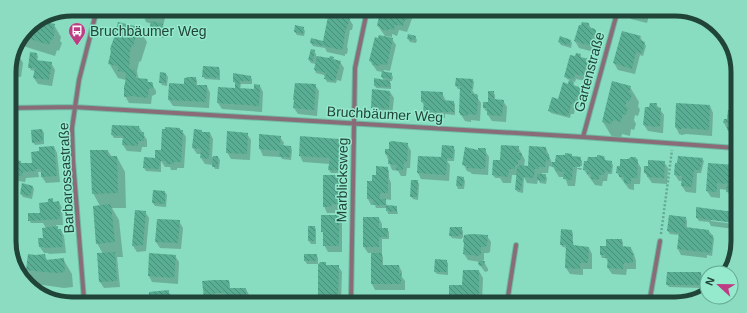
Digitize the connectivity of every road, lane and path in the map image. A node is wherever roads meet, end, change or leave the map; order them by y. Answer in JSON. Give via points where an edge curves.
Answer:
{"nodes":[{"id":1,"x":91,"y":16,"type":"edge"},
{"id":2,"x":366,"y":16,"type":"edge"},
{"id":3,"x":616,"y":16,"type":"edge"},
{"id":4,"x":95,"y":17,"type":"joint"},
{"id":5,"x":74,"y":107,"type":"junction"},
{"id":6,"x":16,"y":108,"type":"edge"},
{"id":7,"x":353,"y":123,"type":"junction"},
{"id":8,"x":584,"y":137,"type":"junction"},
{"id":9,"x":673,"y":144,"type":"junction"},
{"id":10,"x":731,"y":148,"type":"edge"},
{"id":11,"x":660,"y":241,"type":"joint"},
{"id":12,"x":516,"y":245,"type":"dead end"},
{"id":13,"x":84,"y":297,"type":"edge"},
{"id":14,"x":351,"y":297,"type":"edge"},
{"id":15,"x":508,"y":297,"type":"edge"},
{"id":16,"x":650,"y":297,"type":"edge"}],
"edges":[{"from":1,"to":4,"type":"path"},
{"from":2,"to":7,"type":"street","name":"Marblicksweg","via":[[355,68]]},
{"from":3,"to":8,"type":"street","name":"Gartenstraße"},
{"from":4,"to":5,"type":"street","name":"Barbarossastraße"},
{"from":5,"to":6,"type":"street","name":"Bruchbäumer Weg"},
{"from":5,"to":7,"type":"street","name":"Bruchbäumer Weg"},
{"from":5,"to":13,"type":"street","name":"Barbarossastraße","via":[[73,160]]},
{"from":7,"to":8,"type":"street","name":"Bruchbäumer Weg"},
{"from":7,"to":14,"type":"street","name":"Marblicksweg"},
{"from":8,"to":9,"type":"street","name":"Bruchbäumer Weg"},
{"from":9,"to":10,"type":"street","name":"Bruchbäumer Weg"},
{"from":9,"to":11,"type":"path"},
{"from":11,"to":16,"type":"street"},
{"from":12,"to":15,"type":"street"}]}
